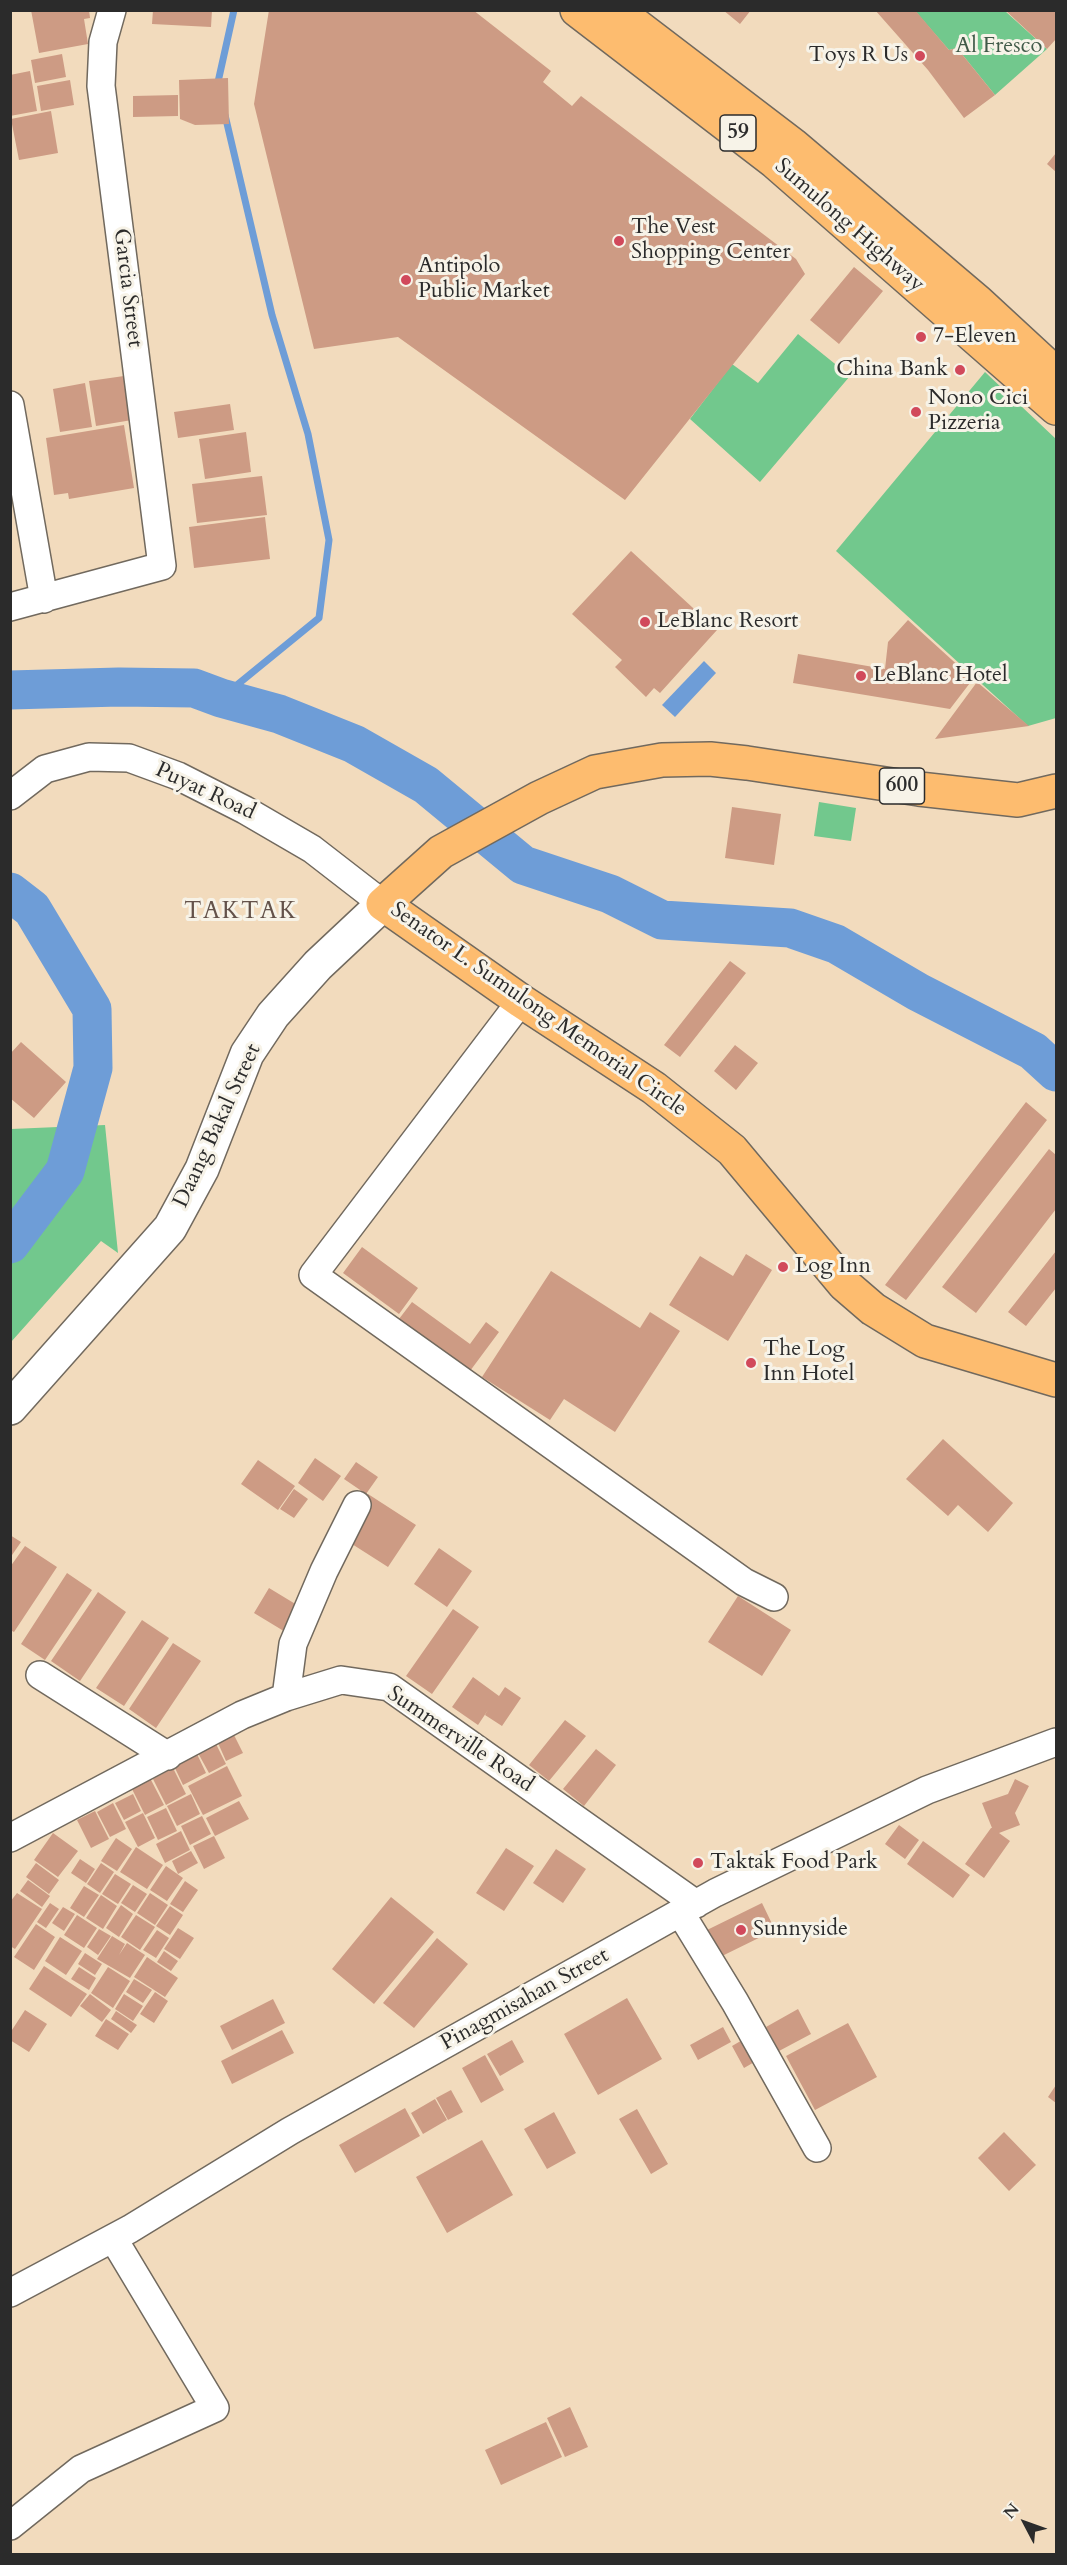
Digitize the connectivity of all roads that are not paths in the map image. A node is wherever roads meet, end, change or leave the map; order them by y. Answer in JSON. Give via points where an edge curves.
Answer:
{"nodes":[{"id":1,"x":112,"y":10,"type":"edge"},
{"id":2,"x":577,"y":10,"type":"edge"},
{"id":3,"x":616,"y":10,"type":"edge"},
{"id":4,"x":1056,"y":374,"type":"edge"},
{"id":5,"x":10,"y":405,"type":"edge"},
{"id":6,"x":1056,"y":408,"type":"edge"},
{"id":7,"x":17,"y":494,"type":"edge"},
{"id":8,"x":44,"y":598,"type":"junction"},
{"id":9,"x":10,"y":607,"type":"edge"},
{"id":10,"x":1056,"y":791,"type":"edge"},
{"id":11,"x":10,"y":796,"type":"edge"},
{"id":12,"x":383,"y":904,"type":"junction"},
{"id":13,"x":521,"y":1001,"type":"junction"},
{"id":14,"x":1056,"y":1380,"type":"edge"},
{"id":15,"x":10,"y":1408,"type":"edge"},
{"id":16,"x":357,"y":1505,"type":"dead end"},
{"id":17,"x":774,"y":1597,"type":"dead end"},
{"id":18,"x":40,"y":1675,"type":"dead end"},
{"id":19,"x":286,"y":1697,"type":"junction"},
{"id":20,"x":1056,"y":1742,"type":"edge"},
{"id":21,"x":168,"y":1756,"type":"junction"},
{"id":22,"x":10,"y":1838,"type":"edge"},
{"id":23,"x":688,"y":1908,"type":"junction"},
{"id":24,"x":817,"y":2148,"type":"dead end"},
{"id":25,"x":114,"y":2238,"type":"junction"},
{"id":26,"x":10,"y":2292,"type":"edge"},
{"id":27,"x":10,"y":2526,"type":"edge"}],
"edges":[{"from":1,"to":8,"type":"street","name":"Garcia Street","via":[[103,42],[101,86],[162,566]]},
{"from":2,"to":6,"type":"main road","name":"Sumulong Highway","number":"59","via":[[775,162]]},
{"from":3,"to":4,"type":"main road","name":"Sumulong Highway","number":"59","via":[[793,145]]},
{"from":5,"to":7,"type":"street"},
{"from":7,"to":8,"type":"street"},
{"from":8,"to":9,"type":"street"},
{"from":10,"to":12,"type":"main road","name":"Senator L. Sumulong Memorial Circle","number":"600","via":[[1018,800],[747,763],[662,760],[595,772],[539,798],[441,852]]},
{"from":11,"to":12,"type":"street","name":"Puyat Road","via":[[45,769],[89,757],[129,758],[178,776],[245,810],[312,849]]},
{"from":12,"to":13,"type":"main road","name":"Senator L. Sumulong Memorial Circle"},
{"from":12,"to":15,"type":"street","name":"Daang Bakal Street","number":"600","via":[[318,965],[273,1015],[247,1054],[202,1169],[170,1228]]},
{"from":13,"to":14,"type":"main road","name":"Senator L. Sumulong Memorial Circle","via":[[654,1088],[732,1150],[844,1284],[873,1310],[926,1341]]},
{"from":13,"to":17,"type":"street","via":[[313,1275],[744,1582]]},
{"from":16,"to":19,"type":"street","via":[[293,1644]]},
{"from":18,"to":21,"type":"street"},
{"from":19,"to":21,"type":"street","name":"Summerville Road","via":[[242,1715]]},
{"from":19,"to":23,"type":"street","name":"Summerville Road","via":[[341,1680],[389,1687]]},
{"from":20,"to":23,"type":"street","name":"Pinagmisahan Street","via":[[927,1790]]},
{"from":21,"to":22,"type":"street","name":"Summerville Road"},
{"from":23,"to":24,"type":"street","via":[[735,2002]]},
{"from":23,"to":25,"type":"street","name":"Pinagmisahan Street","via":[[290,2131]]},
{"from":25,"to":26,"type":"street","name":"Pinagmisahan Street"},
{"from":25,"to":27,"type":"street","via":[[215,2408],[81,2469]]}]}
